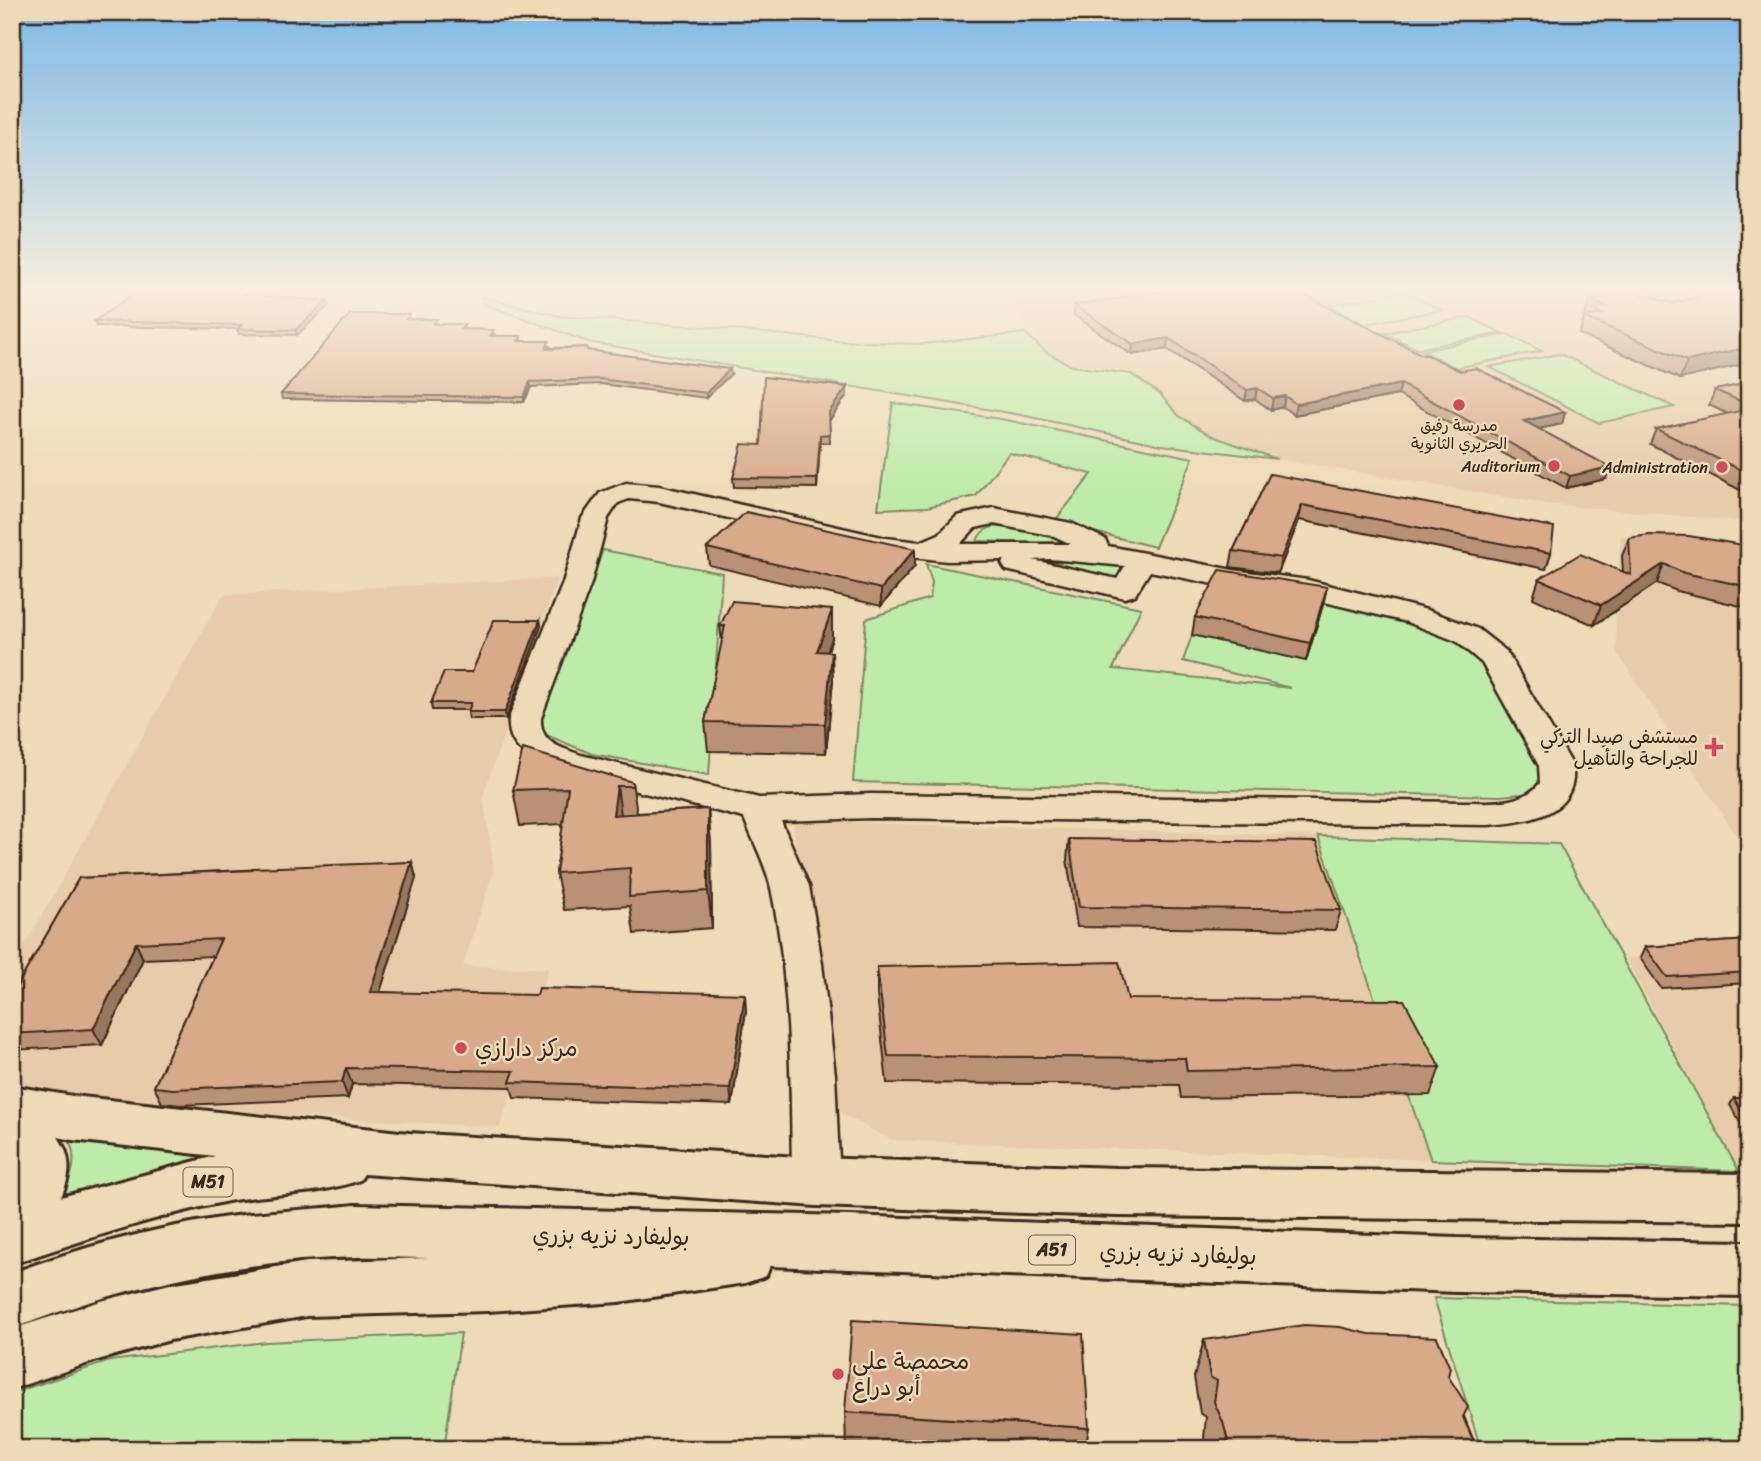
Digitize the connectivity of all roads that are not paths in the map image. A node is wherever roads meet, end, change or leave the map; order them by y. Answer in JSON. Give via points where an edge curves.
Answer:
{"nodes":[{"id":1,"x":924,"y":550,"type":"junction"},
{"id":2,"x":966,"y":553,"type":"junction"},
{"id":3,"x":1109,"y":554,"type":"junction"},
{"id":4,"x":1142,"y":561,"type":"junction"},
{"id":5,"x":759,"y":810,"type":"junction"},
{"id":6,"x":12,"y":1108,"type":"edge"},
{"id":7,"x":12,"y":1133,"type":"edge"},
{"id":8,"x":409,"y":1156,"type":"junction"},
{"id":9,"x":816,"y":1182,"type":"junction"},
{"id":10,"x":1749,"y":1198,"type":"edge"},
{"id":11,"x":12,"y":1214,"type":"edge"},
{"id":12,"x":12,"y":1238,"type":"edge"},
{"id":13,"x":850,"y":1242,"type":"junction"},
{"id":14,"x":1744,"y":1270,"type":"edge"},
{"id":15,"x":12,"y":1301,"type":"edge"},
{"id":16,"x":12,"y":1359,"type":"edge"}],
"edges":[{"from":1,"to":2,"type":"street"},
{"from":1,"to":3,"type":"street","via":[[949,540],[966,522],[994,516],[1078,535]]},
{"from":1,"to":5,"type":"street","via":[[805,529],[649,492],[625,491],[602,505],[524,731],[543,752],[569,763]]},
{"from":2,"to":3,"type":"street"},
{"from":2,"to":4,"type":"street","via":[[1125,589]]},
{"from":3,"to":4,"type":"street"},
{"from":4,"to":5,"type":"street","via":[[1308,589],[1417,616],[1467,635],[1495,658],[1556,766],[1557,782],[1550,795],[1517,810],[1464,814],[871,806]]},
{"from":5,"to":9,"type":"street","via":[[790,886],[802,964],[813,1075]]},
{"from":6,"to":8,"type":"highway"},
{"from":7,"to":11,"type":"highway","via":[[34,1147],[43,1160],[38,1187]]},
{"from":8,"to":9,"type":"highway"},
{"from":8,"to":12,"type":"highway","number":"M51","via":[[210,1182]]},
{"from":9,"to":10,"type":"highway","via":[[1117,1192]]},
{"from":13,"to":14,"type":"highway","name":"بوليفارد نزيه بزري","number":"A51","via":[[1457,1265]]},
{"from":13,"to":15,"type":"highway","name":"بوليفارد نزيه بزري","number":"A51","via":[[355,1231],[221,1244],[117,1266]]},
{"from":13,"to":16,"type":"highway","via":[[620,1275],[307,1289],[170,1312]]}]}
